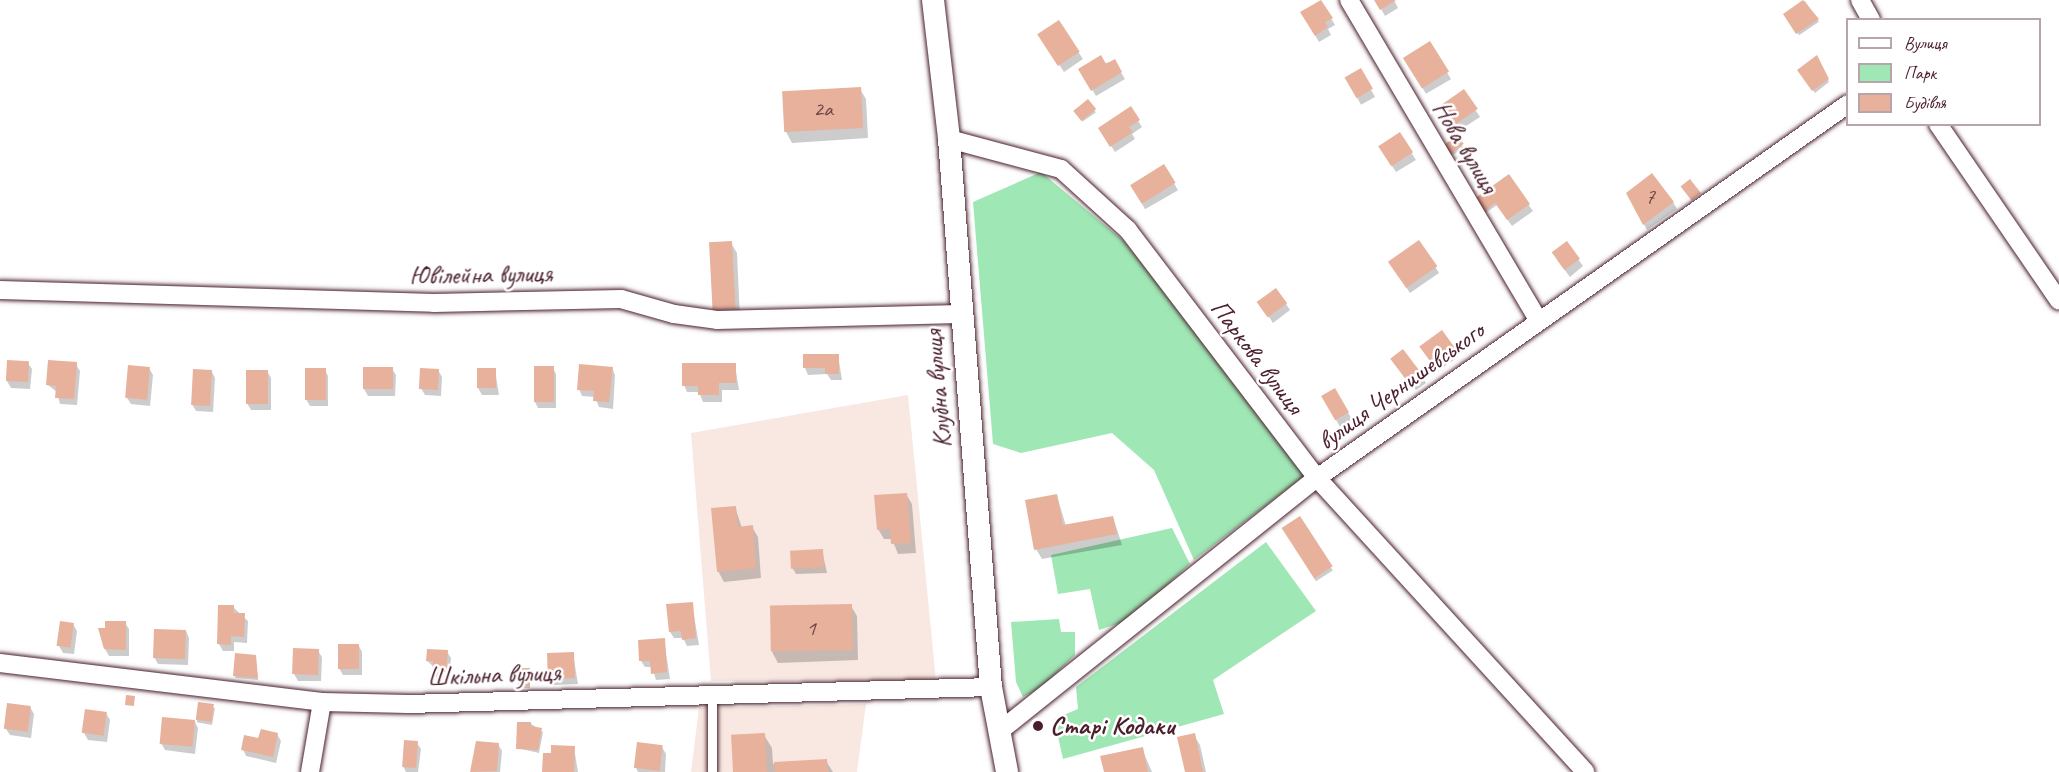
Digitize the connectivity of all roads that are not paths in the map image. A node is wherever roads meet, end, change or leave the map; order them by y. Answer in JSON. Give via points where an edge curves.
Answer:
{"nodes":[{"id":1,"x":933,"y":0,"type":"edge"},
{"id":2,"x":1349,"y":0,"type":"edge"},
{"id":3,"x":1846,"y":105,"type":"edge"},
{"id":4,"x":1939,"y":126,"type":"edge"},
{"id":5,"x":949,"y":139,"type":"junction"},
{"id":6,"x":0,"y":290,"type":"edge"},
{"id":7,"x":2059,"y":301,"type":"edge"},
{"id":8,"x":960,"y":314,"type":"junction"},
{"id":9,"x":1538,"y":319,"type":"junction"},
{"id":10,"x":1317,"y":478,"type":"junction"},
{"id":11,"x":0,"y":663,"type":"edge"},
{"id":12,"x":991,"y":687,"type":"junction"},
{"id":13,"x":711,"y":693,"type":"junction"},
{"id":14,"x":322,"y":702,"type":"junction"},
{"id":15,"x":1001,"y":729,"type":"junction"},
{"id":16,"x":309,"y":772,"type":"edge"},
{"id":17,"x":712,"y":772,"type":"edge"},
{"id":18,"x":1007,"y":772,"type":"edge"},
{"id":19,"x":1585,"y":772,"type":"edge"}],
"edges":[{"from":1,"to":5,"type":"street","name":"Клубна вулиця"},
{"from":2,"to":9,"type":"street","name":"Нова вулиця"},
{"from":3,"to":9,"type":"street","name":"вулиця Чернишевського"},
{"from":4,"to":7,"type":"street"},
{"from":5,"to":8,"type":"street","name":"Клубна вулиця"},
{"from":5,"to":10,"type":"street","name":"Паркова вулиця","via":[[1062,169],[1128,230]]},
{"from":6,"to":8,"type":"street","name":"Ювілейна вулиця","via":[[434,303],[621,299],[674,314],[717,320]]},
{"from":8,"to":12,"type":"street","name":"Клубна вулиця"},
{"from":9,"to":10,"type":"street","name":"вулиця Чернишевського"},
{"from":10,"to":15,"type":"street","name":"вулиця Чернишевського"},
{"from":10,"to":19,"type":"street","name":"Паркова вулиця"},
{"from":11,"to":14,"type":"street","name":"Шкільна вулиця"},
{"from":12,"to":13,"type":"street","name":"Шкільна вулиця"},
{"from":12,"to":15,"type":"street","name":"Клубна вулиця"},
{"from":13,"to":14,"type":"street","name":"Шкільна вулиця","via":[[408,704]]},
{"from":13,"to":17,"type":"lane"},
{"from":14,"to":16,"type":"street"},
{"from":15,"to":18,"type":"street","name":"Клубна вулиця"}]}
